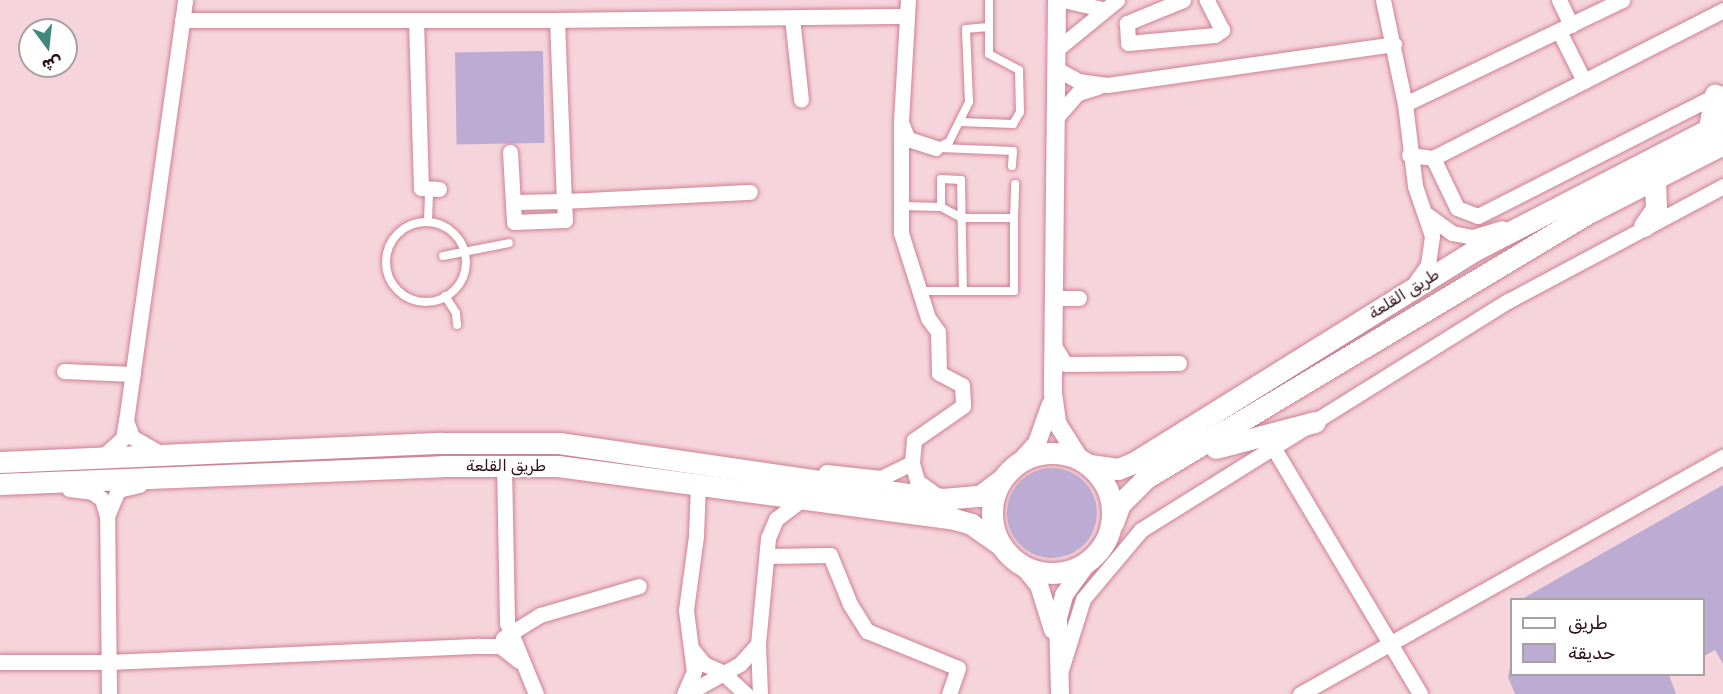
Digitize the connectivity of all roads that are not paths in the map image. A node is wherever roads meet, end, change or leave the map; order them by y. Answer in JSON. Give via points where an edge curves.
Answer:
{"nodes":[{"id":1,"x":185,"y":0,"type":"edge"},
{"id":2,"x":908,"y":0,"type":"edge"},
{"id":3,"x":989,"y":0,"type":"edge"},
{"id":4,"x":1057,"y":0,"type":"edge"},
{"id":5,"x":1063,"y":0,"type":"edge"},
{"id":6,"x":1117,"y":0,"type":"edge"},
{"id":7,"x":1183,"y":0,"type":"edge"},
{"id":8,"x":1207,"y":0,"type":"edge"},
{"id":9,"x":1383,"y":0,"type":"edge"},
{"id":10,"x":1559,"y":0,"type":"edge"},
{"id":11,"x":1622,"y":0,"type":"edge"},
{"id":12,"x":1164,"y":2,"type":"edge"},
{"id":13,"x":1101,"y":9,"type":"junction"},
{"id":14,"x":1723,"y":10,"type":"edge"},
{"id":15,"x":907,"y":16,"type":"junction"},
{"id":16,"x":792,"y":18,"type":"junction"},
{"id":17,"x":182,"y":20,"type":"junction"},
{"id":18,"x":416,"y":20,"type":"junction"},
{"id":19,"x":557,"y":20,"type":"junction"},
{"id":20,"x":988,"y":27,"type":"junction"},
{"id":21,"x":1565,"y":28,"type":"junction"},
{"id":22,"x":1394,"y":44,"type":"junction"},
{"id":23,"x":1056,"y":59,"type":"junction"},
{"id":24,"x":1584,"y":81,"type":"junction"},
{"id":25,"x":1107,"y":86,"type":"junction"},
{"id":26,"x":1719,"y":93,"type":"edge"},
{"id":27,"x":801,"y":100,"type":"dead end"},
{"id":28,"x":1406,"y":104,"type":"junction"},
{"id":29,"x":1055,"y":119,"type":"junction"},
{"id":30,"x":901,"y":121,"type":"junction"},
{"id":31,"x":960,"y":122,"type":"junction"},
{"id":32,"x":1718,"y":131,"type":"edge"},
{"id":33,"x":936,"y":148,"type":"junction"},
{"id":34,"x":510,"y":152,"type":"dead end"},
{"id":35,"x":1409,"y":155,"type":"junction"},
{"id":36,"x":1433,"y":158,"type":"junction"},
{"id":37,"x":1012,"y":166,"type":"dead end"},
{"id":38,"x":1655,"y":177,"type":"junction"},
{"id":39,"x":1015,"y":184,"type":"dead end"},
{"id":40,"x":1723,"y":186,"type":"edge"},
{"id":41,"x":434,"y":189,"type":"joint"},
{"id":42,"x":750,"y":192,"type":"dead end"},
{"id":43,"x":564,"y":201,"type":"junction"},
{"id":44,"x":901,"y":206,"type":"junction"},
{"id":45,"x":1554,"y":206,"type":"junction"},
{"id":46,"x":941,"y":207,"type":"junction"},
{"id":47,"x":1426,"y":214,"type":"junction"},
{"id":48,"x":962,"y":218,"type":"junction"},
{"id":49,"x":1014,"y":218,"type":"junction"},
{"id":50,"x":428,"y":222,"type":"junction"},
{"id":51,"x":1644,"y":226,"type":"junction"},
{"id":52,"x":509,"y":243,"type":"dead end"},
{"id":53,"x":464,"y":249,"type":"junction"},
{"id":54,"x":443,"y":256,"type":"dead end"},
{"id":55,"x":920,"y":291,"type":"junction"},
{"id":56,"x":963,"y":291,"type":"junction"},
{"id":57,"x":1408,"y":292,"type":"junction"},
{"id":58,"x":445,"y":296,"type":"junction"},
{"id":59,"x":1053,"y":298,"type":"junction"},
{"id":60,"x":1079,"y":298,"type":"dead end"},
{"id":61,"x":457,"y":325,"type":"dead end"},
{"id":62,"x":1053,"y":344,"type":"junction"},
{"id":63,"x":1179,"y":363,"type":"dead end"},
{"id":64,"x":1079,"y":365,"type":"junction"},
{"id":65,"x":64,"y":371,"type":"dead end"},
{"id":66,"x":133,"y":374,"type":"junction"},
{"id":67,"x":1053,"y":393,"type":"junction"},
{"id":68,"x":126,"y":422,"type":"junction"},
{"id":69,"x":1315,"y":422,"type":"junction"},
{"id":70,"x":1272,"y":447,"type":"junction"},
{"id":71,"x":162,"y":455,"type":"junction"},
{"id":72,"x":1184,"y":457,"type":"junction"},
{"id":73,"x":1723,"y":457,"type":"edge"},
{"id":74,"x":101,"y":458,"type":"junction"},
{"id":75,"x":691,"y":459,"type":"junction"},
{"id":76,"x":1021,"y":461,"type":"junction"},
{"id":77,"x":0,"y":462,"type":"edge"},
{"id":78,"x":912,"y":463,"type":"junction"},
{"id":79,"x":1086,"y":463,"type":"junction"},
{"id":80,"x":504,"y":465,"type":"junction"},
{"id":81,"x":265,"y":473,"type":"junction"},
{"id":82,"x":1000,"y":481,"type":"junction"},
{"id":83,"x":698,"y":483,"type":"junction"},
{"id":84,"x":0,"y":484,"type":"edge"},
{"id":85,"x":0,"y":493,"type":"edge"},
{"id":86,"x":803,"y":499,"type":"junction"},
{"id":87,"x":942,"y":499,"type":"junction"},
{"id":88,"x":107,"y":516,"type":"junction"},
{"id":89,"x":1113,"y":523,"type":"junction"},
{"id":90,"x":1001,"y":545,"type":"junction"},
{"id":91,"x":767,"y":556,"type":"junction"},
{"id":92,"x":1088,"y":562,"type":"junction"},
{"id":93,"x":1024,"y":568,"type":"junction"},
{"id":94,"x":639,"y":586,"type":"dead end"},
{"id":95,"x":506,"y":602,"type":"junction"},
{"id":96,"x":540,"y":615,"type":"junction"},
{"id":97,"x":510,"y":636,"type":"junction"},
{"id":98,"x":1392,"y":642,"type":"junction"},
{"id":99,"x":758,"y":644,"type":"junction"},
{"id":100,"x":690,"y":645,"type":"junction"},
{"id":101,"x":480,"y":646,"type":"junction"},
{"id":102,"x":1057,"y":649,"type":"junction"},
{"id":103,"x":519,"y":661,"type":"junction"},
{"id":104,"x":0,"y":662,"type":"edge"},
{"id":105,"x":109,"y":663,"type":"junction"},
{"id":106,"x":722,"y":672,"type":"junction"},
{"id":107,"x":1059,"y":675,"type":"junction"},
{"id":108,"x":688,"y":692,"type":"edge"},
{"id":109,"x":745,"y":692,"type":"edge"},
{"id":110,"x":109,"y":694,"type":"edge"},
{"id":111,"x":536,"y":694,"type":"edge"},
{"id":112,"x":760,"y":694,"type":"edge"},
{"id":113,"x":949,"y":694,"type":"edge"},
{"id":114,"x":1060,"y":694,"type":"edge"},
{"id":115,"x":1300,"y":694,"type":"edge"},
{"id":116,"x":1420,"y":694,"type":"edge"}],
"edges":[{"from":1,"to":17,"type":"street"},
{"from":2,"to":15,"type":"street"},
{"from":3,"to":20,"type":"lane"},
{"from":4,"to":23,"type":"street"},
{"from":5,"to":13,"type":"street"},
{"from":6,"to":13,"type":"street"},
{"from":7,"to":12,"type":"street"},
{"from":8,"to":12,"type":"street","via":[[1222,30],[1215,35],[1128,43],[1127,23]]},
{"from":9,"to":22,"type":"street"},
{"from":10,"to":21,"type":"street"},
{"from":11,"to":21,"type":"street"},
{"from":13,"to":23,"type":"street"},
{"from":14,"to":24,"type":"street"},
{"from":15,"to":16,"type":"street"},
{"from":15,"to":30,"type":"street"},
{"from":16,"to":19,"type":"street"},
{"from":16,"to":27,"type":"street"},
{"from":17,"to":18,"type":"street"},
{"from":17,"to":66,"type":"street"},
{"from":18,"to":19,"type":"street"},
{"from":18,"to":41,"type":"street","via":[[421,188]]},
{"from":19,"to":43,"type":"street"},
{"from":20,"to":31,"type":"lane","via":[[966,29],[969,102]]},
{"from":20,"to":31,"type":"lane","via":[[989,54],[1019,70],[1020,112],[1013,124]]},
{"from":21,"to":24,"type":"street"},
{"from":21,"to":28,"type":"street"},
{"from":22,"to":25,"type":"street"},
{"from":22,"to":28,"type":"street"},
{"from":23,"to":25,"type":"street","via":[[1078,81]]},
{"from":23,"to":29,"type":"street"},
{"from":24,"to":36,"type":"street"},
{"from":25,"to":29,"type":"street","via":[[1078,93]]},
{"from":26,"to":32,"type":"main road"},
{"from":26,"to":36,"type":"street","via":[[1478,216],[1457,208]]},
{"from":28,"to":35,"type":"street"},
{"from":29,"to":59,"type":"street"},
{"from":30,"to":33,"type":"street","via":[[908,139]]},
{"from":30,"to":44,"type":"street"},
{"from":31,"to":33,"type":"lane","via":[[950,142]]},
{"from":32,"to":38,"type":"main road","name":"طريق القلعة"},
{"from":32,"to":45,"type":"main road","name":"طريق القلعة"},
{"from":33,"to":37,"type":"lane","via":[[1013,151]]},
{"from":34,"to":43,"type":"street","via":[[514,222],[565,220]]},
{"from":35,"to":36,"type":"street"},
{"from":35,"to":47,"type":"street"},
{"from":38,"to":51,"type":"main road","via":[[1656,209]]},
{"from":38,"to":72,"type":"main road","name":"طريق القلعة"},
{"from":39,"to":49,"type":"lane"},
{"from":40,"to":51,"type":"street"},
{"from":41,"to":50,"type":"lane"},
{"from":42,"to":43,"type":"street"},
{"from":44,"to":46,"type":"lane"},
{"from":44,"to":55,"type":"street","via":[[902,233]]},
{"from":45,"to":47,"type":"street","via":[[1473,237],[1452,233]]},
{"from":45,"to":57,"type":"main road","name":"طريق القلعة"},
{"from":46,"to":48,"type":"lane"},
{"from":46,"to":48,"type":"lane","via":[[941,179],[961,180]]},
{"from":47,"to":57,"type":"street","via":[[1432,250],[1428,265]]},
{"from":48,"to":49,"type":"lane"},
{"from":48,"to":56,"type":"lane"},
{"from":49,"to":56,"type":"lane","via":[[1014,291]]},
{"from":50,"to":53,"type":"lane","via":[[446,227]]},
{"from":50,"to":58,"type":"lane","via":[[405,227],[395,236],[386,258],[386,271],[406,297],[421,302]]},
{"from":51,"to":69,"type":"street","via":[[1508,301]]},
{"from":52,"to":53,"type":"lane"},
{"from":53,"to":54,"type":"lane"},
{"from":53,"to":58,"type":"lane","via":[[463,278]]},
{"from":55,"to":56,"type":"lane"},
{"from":55,"to":78,"type":"street","via":[[938,332],[939,373],[962,385],[963,406],[914,440]]},
{"from":57,"to":79,"type":"main road","name":"طريق القلعة","via":[[1133,463],[1118,468]]},
{"from":58,"to":61,"type":"lane","via":[[456,312]]},
{"from":59,"to":60,"type":"street"},
{"from":59,"to":62,"type":"street"},
{"from":62,"to":64,"type":"street","via":[[1065,364]]},
{"from":62,"to":67,"type":"street"},
{"from":63,"to":64,"type":"street"},
{"from":64,"to":67,"type":"street"},
{"from":65,"to":66,"type":"street"},
{"from":66,"to":68,"type":"street"},
{"from":67,"to":76,"type":"street","via":[[1048,421]]},
{"from":67,"to":79,"type":"street","via":[[1057,423]]},
{"from":68,"to":71,"type":"street","via":[[132,437]]},
{"from":68,"to":74,"type":"street","via":[[123,438]]},
{"from":69,"to":70,"type":"street"},
{"from":69,"to":72,"type":"main road","via":[[1270,430]]},
{"from":70,"to":98,"type":"street"},
{"from":70,"to":107,"type":"street","via":[[1141,530],[1083,599],[1074,619],[1066,667]]},
{"from":71,"to":74,"type":"main road","name":"طريق القلعة"},
{"from":71,"to":75,"type":"main road","name":"طريق القلعة","via":[[517,442],[618,448]]},
{"from":72,"to":89,"type":"main road","name":"طريق القلعة","via":[[1130,491]]},
{"from":73,"to":98,"type":"street"},
{"from":74,"to":77,"type":"main road","name":"طريق القلعة"},
{"from":75,"to":78,"type":"street","via":[[881,478]]},
{"from":75,"to":87,"type":"main road","name":"طريق القلعة"},
{"from":76,"to":79,"type":"main road","via":[[1052,452]]},
{"from":76,"to":82,"type":"main road"},
{"from":78,"to":87,"type":"street","via":[[917,481]]},
{"from":79,"to":89,"type":"main road","via":[[1112,499]]},
{"from":80,"to":81,"type":"main road","name":"طريق القلعة"},
{"from":80,"to":83,"type":"main road","name":"طريق القلعة","via":[[615,471]]},
{"from":80,"to":95,"type":"street"},
{"from":81,"to":84,"type":"main road","name":"طريق القلعة"},
{"from":81,"to":88,"type":"street","via":[[226,484],[130,485],[118,490]]},
{"from":82,"to":87,"type":"main road","name":"طريق القلعة","via":[[980,496]]},
{"from":82,"to":90,"type":"main road","via":[[991,511]]},
{"from":83,"to":86,"type":"main road","name":"طريق القلعة"},
{"from":83,"to":100,"type":"street","via":[[686,610]]},
{"from":85,"to":88,"type":"street","via":[[92,492],[102,499]]},
{"from":86,"to":90,"type":"main road","name":"طريق القلعة","via":[[954,519],[987,533]]},
{"from":86,"to":91,"type":"street","via":[[776,519]]},
{"from":88,"to":105,"type":"street"},
{"from":89,"to":92,"type":"main road","via":[[1104,545]]},
{"from":90,"to":93,"type":"main road"},
{"from":91,"to":99,"type":"street"},
{"from":91,"to":113,"type":"street","via":[[830,555],[850,604],[867,631],[958,668]]},
{"from":92,"to":93,"type":"main road","via":[[1048,574]]},
{"from":92,"to":102,"type":"street","via":[[1064,595]]},
{"from":93,"to":102,"type":"street","via":[[1046,601]]},
{"from":94,"to":96,"type":"street"},
{"from":95,"to":96,"type":"street","via":[[518,614]]},
{"from":95,"to":97,"type":"street"},
{"from":96,"to":97,"type":"street"},
{"from":97,"to":101,"type":"street"},
{"from":97,"to":103,"type":"street"},
{"from":98,"to":115,"type":"street"},
{"from":98,"to":116,"type":"street"},
{"from":99,"to":106,"type":"street","via":[[740,664]]},
{"from":99,"to":112,"type":"street"},
{"from":100,"to":106,"type":"street","via":[[704,664]]},
{"from":100,"to":108,"type":"street","via":[[694,672]]},
{"from":101,"to":103,"type":"street","via":[[500,646]]},
{"from":101,"to":105,"type":"street"},
{"from":102,"to":107,"type":"street"},
{"from":103,"to":111,"type":"street"},
{"from":104,"to":105,"type":"street"},
{"from":105,"to":110,"type":"street"},
{"from":106,"to":108,"type":"street"},
{"from":106,"to":109,"type":"street"},
{"from":107,"to":114,"type":"street"},
{"from":108,"to":109,"type":"street","via":[[719,684]]}]}
